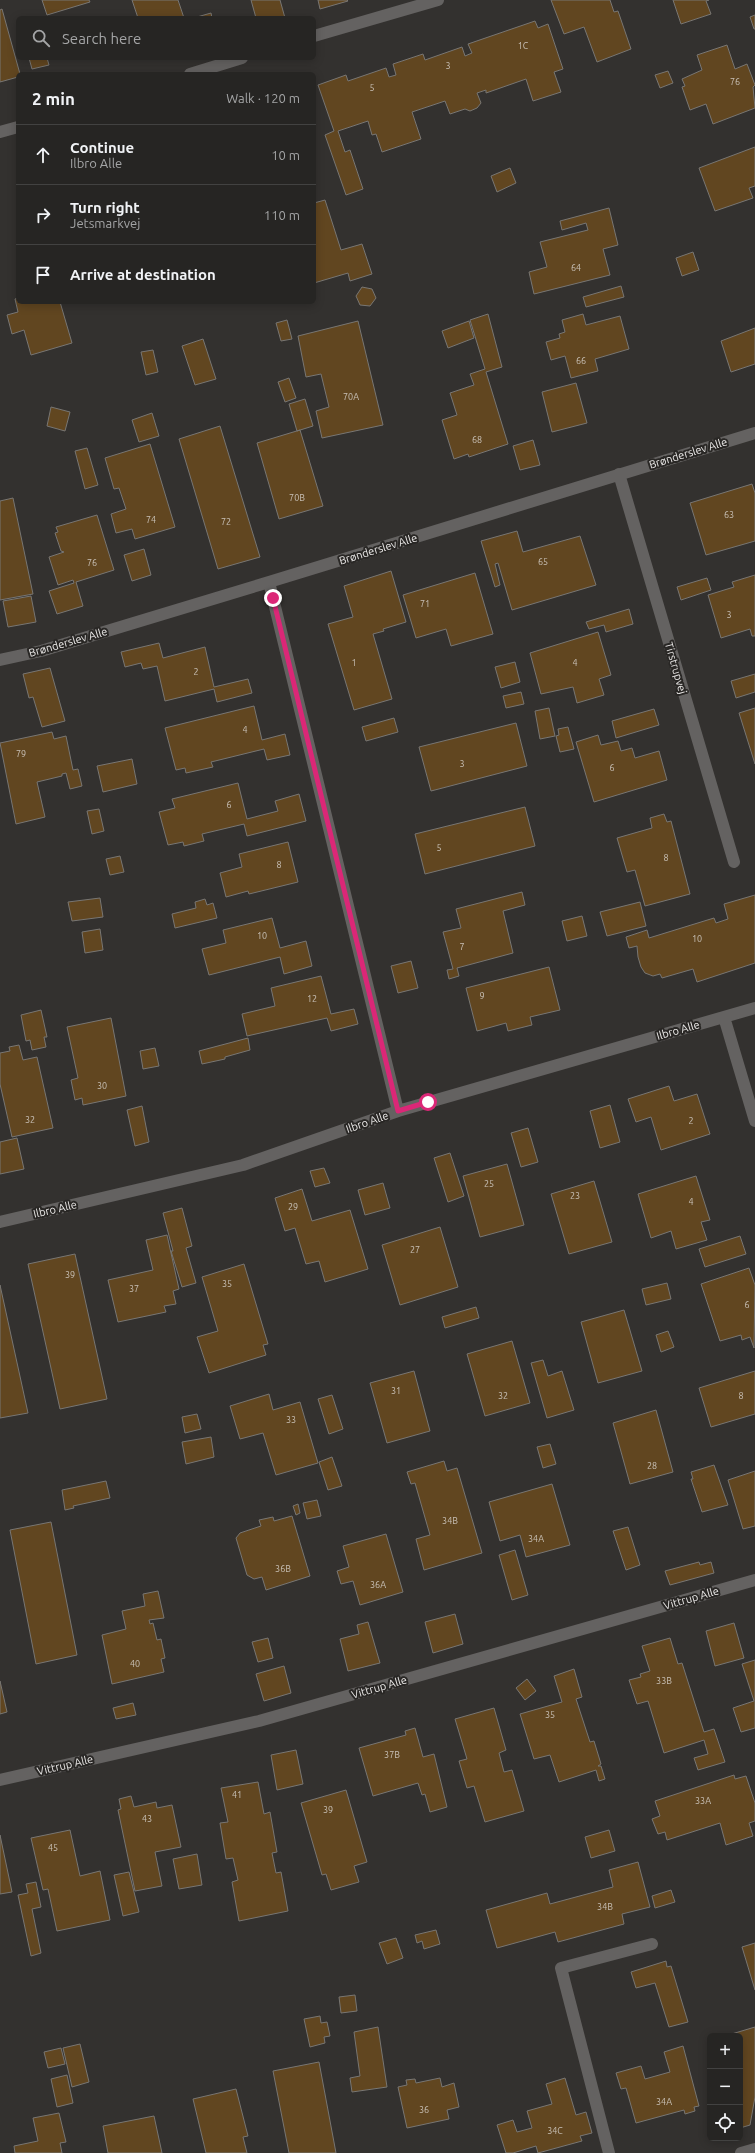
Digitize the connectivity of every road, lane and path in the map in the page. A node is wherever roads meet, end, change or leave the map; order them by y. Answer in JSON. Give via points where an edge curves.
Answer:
{"nodes":[{"id":1,"x":438,"y":0,"type":"edge"},
{"id":2,"x":316,"y":35,"type":"edge"},
{"id":3,"x":236,"y":60,"type":"edge"},
{"id":4,"x":196,"y":72,"type":"edge"},
{"id":5,"x":16,"y":128,"type":"edge"},
{"id":6,"x":0,"y":132,"type":"edge"},
{"id":7,"x":755,"y":433,"type":"edge"},
{"id":8,"x":619,"y":474,"type":"junction"},
{"id":9,"x":270,"y":582,"type":"junction"},
{"id":10,"x":0,"y":660,"type":"edge"},
{"id":11,"x":734,"y":862,"type":"dead end"},
{"id":12,"x":755,"y":1008,"type":"edge"},
{"id":13,"x":724,"y":1017,"type":"junction"},
{"id":14,"x":398,"y":1111,"type":"junction"},
{"id":15,"x":755,"y":1121,"type":"edge"},
{"id":16,"x":0,"y":1222,"type":"edge"},
{"id":17,"x":755,"y":1580,"type":"edge"},
{"id":18,"x":0,"y":1780,"type":"edge"},
{"id":19,"x":652,"y":1944,"type":"dead end"},
{"id":20,"x":755,"y":2149,"type":"edge"},
{"id":21,"x":609,"y":2153,"type":"edge"},
{"id":22,"x":740,"y":2153,"type":"edge"}],
"edges":[{"from":1,"to":2,"type":"street"},
{"from":3,"to":4,"type":"street"},
{"from":5,"to":6,"type":"street"},
{"from":7,"to":8,"type":"street","name":"Brønderslev Alle"},
{"from":8,"to":9,"type":"street","name":"Brønderslev Alle"},
{"from":8,"to":11,"type":"street","name":"Tirstrupvej"},
{"from":9,"to":10,"type":"street","name":"Brønderslev Alle","via":[[41,651]]},
{"from":9,"to":14,"type":"street"},
{"from":12,"to":13,"type":"street","name":"Ilbro Alle"},
{"from":13,"to":14,"type":"street","name":"Ilbro Alle"},
{"from":13,"to":15,"type":"street"},
{"from":14,"to":16,"type":"street","name":"Ilbro Alle","via":[[244,1165]]},
{"from":17,"to":18,"type":"street","name":"Vittrup Alle","via":[[259,1721]]},
{"from":19,"to":21,"type":"street","via":[[561,1968]]},
{"from":20,"to":22,"type":"street"}]}
